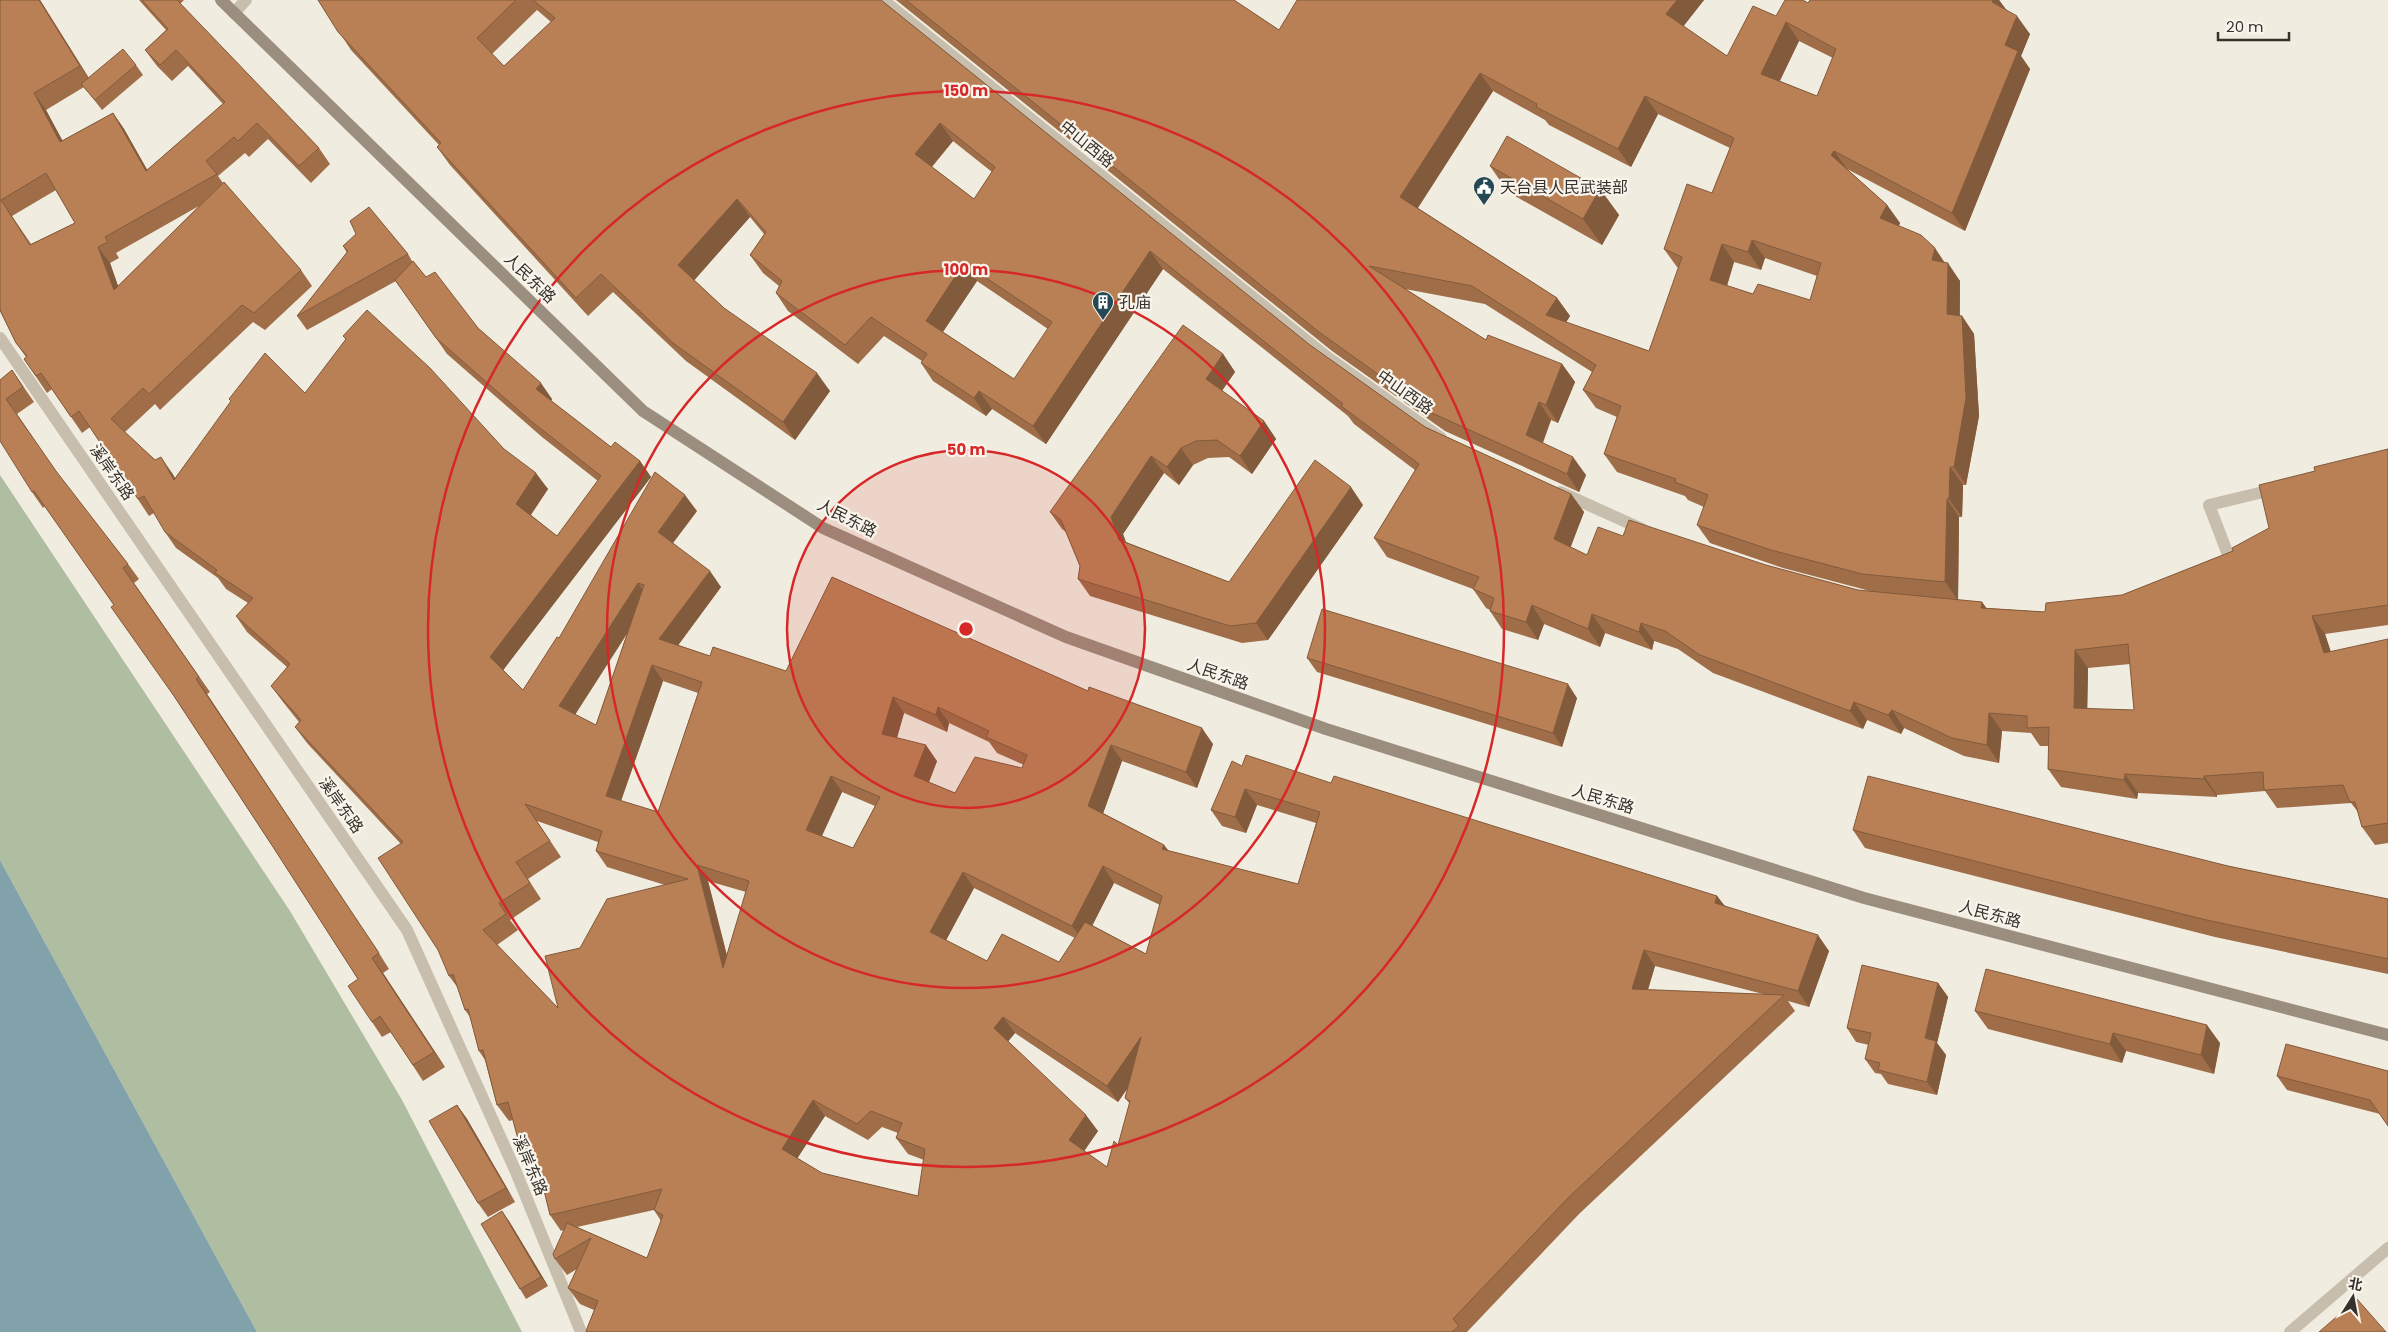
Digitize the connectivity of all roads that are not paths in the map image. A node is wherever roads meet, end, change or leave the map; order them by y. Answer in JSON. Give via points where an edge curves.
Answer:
{"nodes":[{"id":1,"x":220,"y":0,"type":"edge"},
{"id":2,"x":246,"y":0,"type":"edge"},
{"id":3,"x":883,"y":0,"type":"edge"},
{"id":4,"x":234,"y":13,"type":"junction"},
{"id":5,"x":0,"y":338,"type":"edge"},
{"id":6,"x":1450,"y":442,"type":"edge"},
{"id":7,"x":1549,"y":487,"type":"edge"},
{"id":8,"x":2284,"y":487,"type":"edge"},
{"id":9,"x":1656,"y":534,"type":"edge"},
{"id":10,"x":2213,"y":572,"type":"edge"},
{"id":11,"x":2388,"y":1035,"type":"edge"},
{"id":12,"x":2388,"y":1248,"type":"edge"},
{"id":13,"x":581,"y":1332,"type":"edge"},
{"id":14,"x":2290,"y":1332,"type":"edge"}],
"edges":[{"from":1,"to":4,"type":"main road","name":"人民东路"},
{"from":2,"to":4,"type":"street"},
{"from":3,"to":6,"type":"street","name":"中山西路","via":[[1327,357]]},
{"from":4,"to":11,"type":"main road","name":"人民东路","via":[[643,411],[823,528],[1066,637],[1326,729],[1864,898]]},
{"from":5,"to":13,"type":"street","name":"溪岸东路","via":[[407,930],[516,1172]]},
{"from":7,"to":9,"type":"street"},
{"from":8,"to":10,"type":"street","via":[[2209,505],[2232,565]]},
{"from":12,"to":14,"type":"street"}]}
